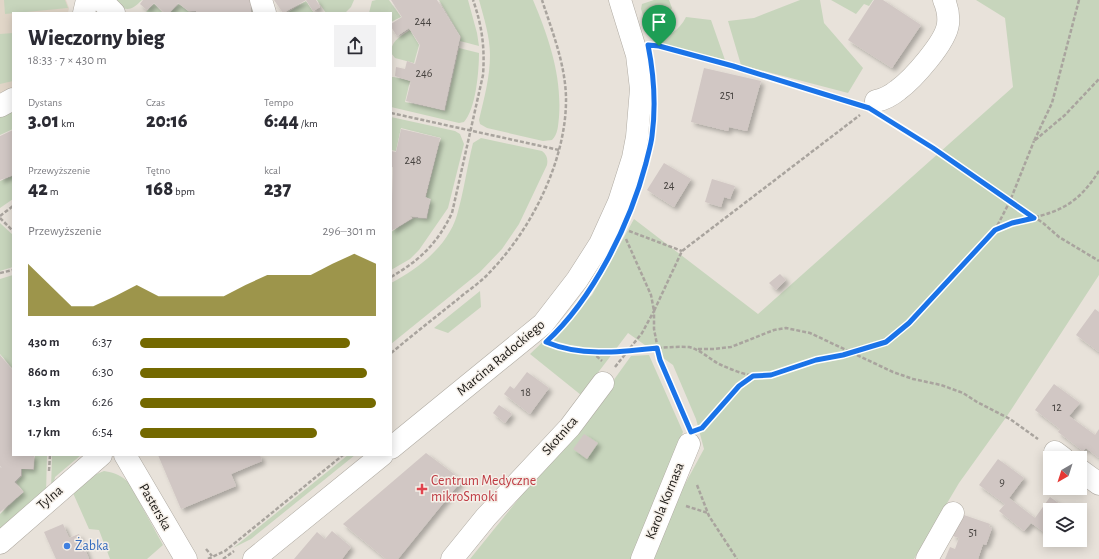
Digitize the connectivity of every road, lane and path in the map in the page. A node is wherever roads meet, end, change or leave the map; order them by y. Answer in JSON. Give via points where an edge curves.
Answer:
{"nodes":[{"id":1,"x":87,"y":0,"type":"edge"},
{"id":2,"x":101,"y":0,"type":"edge"},
{"id":3,"x":261,"y":0,"type":"edge"},
{"id":4,"x":473,"y":0,"type":"edge"},
{"id":5,"x":542,"y":0,"type":"edge"},
{"id":6,"x":620,"y":0,"type":"edge"},
{"id":7,"x":944,"y":0,"type":"edge"},
{"id":8,"x":1079,"y":0,"type":"edge"},
{"id":9,"x":84,"y":12,"type":"edge"},
{"id":10,"x":113,"y":12,"type":"edge"},
{"id":11,"x":265,"y":12,"type":"edge"},
{"id":12,"x":654,"y":46,"type":"dead end"},
{"id":13,"x":733,"y":62,"type":"dead end"},
{"id":14,"x":733,"y":66,"type":"junction"},
{"id":15,"x":1099,"y":79,"type":"edge"},
{"id":16,"x":12,"y":100,"type":"edge"},
{"id":17,"x":873,"y":104,"type":"junction"},
{"id":18,"x":0,"y":106,"type":"edge"},
{"id":19,"x":392,"y":113,"type":"edge"},
{"id":20,"x":472,"y":130,"type":"junction"},
{"id":21,"x":1034,"y":142,"type":"junction"},
{"id":22,"x":559,"y":150,"type":"junction"},
{"id":23,"x":1099,"y":171,"type":"edge"},
{"id":24,"x":1010,"y":201,"type":"junction"},
{"id":25,"x":12,"y":207,"type":"edge"},
{"id":26,"x":0,"y":217,"type":"edge"},
{"id":27,"x":1034,"y":218,"type":"junction"},
{"id":28,"x":616,"y":227,"type":"junction"},
{"id":29,"x":12,"y":230,"type":"edge"},
{"id":30,"x":995,"y":230,"type":"junction"},
{"id":31,"x":682,"y":252,"type":"junction"},
{"id":32,"x":1099,"y":261,"type":"edge"},
{"id":33,"x":12,"y":270,"type":"edge"},
{"id":34,"x":0,"y":274,"type":"edge"},
{"id":35,"x":392,"y":276,"type":"edge"},
{"id":36,"x":654,"y":311,"type":"junction"},
{"id":37,"x":528,"y":337,"type":"junction"},
{"id":38,"x":657,"y":348,"type":"junction"},
{"id":39,"x":698,"y":349,"type":"junction"},
{"id":40,"x":628,"y":351,"type":"junction"},
{"id":41,"x":392,"y":352,"type":"edge"},
{"id":42,"x":851,"y":352,"type":"junction"},
{"id":43,"x":753,"y":376,"type":"junction"},
{"id":44,"x":603,"y":383,"type":"joint"},
{"id":45,"x":690,"y":438,"type":"junction"},
{"id":46,"x":392,"y":447,"type":"edge"},
{"id":47,"x":1054,"y":451,"type":"edge"},
{"id":48,"x":100,"y":456,"type":"edge"},
{"id":49,"x":126,"y":456,"type":"edge"},
{"id":50,"x":342,"y":456,"type":"edge"},
{"id":51,"x":381,"y":456,"type":"edge"},
{"id":52,"x":1087,"y":475,"type":"edge"},
{"id":53,"x":696,"y":481,"type":"dead end"},
{"id":54,"x":1099,"y":484,"type":"edge"},
{"id":55,"x":953,"y":513,"type":"dead end"},
{"id":56,"x":0,"y":542,"type":"edge"},
{"id":57,"x":186,"y":559,"type":"edge"},
{"id":58,"x":208,"y":559,"type":"edge"},
{"id":59,"x":254,"y":559,"type":"edge"},
{"id":60,"x":452,"y":559,"type":"edge"},
{"id":61,"x":642,"y":559,"type":"edge"},
{"id":62,"x":737,"y":559,"type":"edge"},
{"id":63,"x":927,"y":559,"type":"edge"}],
"edges":[{"from":1,"to":9,"type":"street"},
{"from":2,"to":10,"type":"street"},
{"from":3,"to":11,"type":"street"},
{"from":4,"to":20,"type":"path","via":[[483,32],[485,52],[480,96]]},
{"from":5,"to":22,"type":"path","via":[[560,54],[566,96]]},
{"from":6,"to":28,"type":"street","name":"Marcina Radockiego","via":[[637,55],[641,89],[637,137]]},
{"from":7,"to":17,"type":"street","via":[[949,18],[945,34],[904,85],[890,96]]},
{"from":8,"to":21,"type":"path","via":[[1052,103]]},
{"from":12,"to":14,"type":"path"},
{"from":13,"to":14,"type":"path"},
{"from":14,"to":17,"type":"path"},
{"from":15,"to":21,"type":"path","via":[[1065,115]]},
{"from":16,"to":18,"type":"street"},
{"from":17,"to":24,"type":"path"},
{"from":17,"to":31,"type":"path"},
{"from":19,"to":20,"type":"path"},
{"from":20,"to":22,"type":"path"},
{"from":20,"to":35,"type":"path","via":[[452,213],[442,232],[410,266]]},
{"from":21,"to":24,"type":"path"},
{"from":22,"to":41,"type":"path","via":[[532,216],[511,248],[489,274]]},
{"from":23,"to":27,"type":"path","via":[[1087,189],[1073,203],[1061,210]]},
{"from":24,"to":27,"type":"path"},
{"from":24,"to":30,"type":"path"},
{"from":25,"to":26,"type":"path"},
{"from":26,"to":29,"type":"path"},
{"from":27,"to":30,"type":"path"},
{"from":27,"to":32,"type":"path","via":[[1059,237]]},
{"from":28,"to":31,"type":"path"},
{"from":28,"to":36,"type":"path","via":[[650,295]]},
{"from":28,"to":37,"type":"street","name":"Marcina Radockiego","via":[[600,244],[577,280],[543,324]]},
{"from":30,"to":42,"type":"path","via":[[898,333],[886,342]]},
{"from":31,"to":36,"type":"path"},
{"from":33,"to":34,"type":"path"},
{"from":36,"to":38,"type":"path"},
{"from":36,"to":40,"type":"path"},
{"from":37,"to":40,"type":"path","via":[[568,350]]},
{"from":37,"to":46,"type":"street","name":"Marcina Radockiego"},
{"from":38,"to":39,"type":"path"},
{"from":38,"to":40,"type":"path"},
{"from":38,"to":45,"type":"path"},
{"from":39,"to":42,"type":"path","via":[[730,347],[786,328],[810,333]]},
{"from":39,"to":43,"type":"path","via":[[720,364]]},
{"from":40,"to":44,"type":"path"},
{"from":42,"to":43,"type":"path","via":[[771,375]]},
{"from":42,"to":47,"type":"path","via":[[893,372],[962,393],[1010,418]]},
{"from":43,"to":45,"type":"path","via":[[739,386]]},
{"from":44,"to":60,"type":"street","name":"Skotnica","via":[[570,426],[486,517]]},
{"from":45,"to":61,"type":"street","name":"Karola Kornasa"},
{"from":48,"to":56,"type":"street","name":"Tylna"},
{"from":49,"to":57,"type":"street","name":"Pasterska"},
{"from":50,"to":58,"type":"path","via":[[225,551]]},
{"from":51,"to":59,"type":"street"},
{"from":52,"to":54,"type":"street"},
{"from":53,"to":62,"type":"path","via":[[709,516]]},
{"from":55,"to":63,"type":"street"}]}
